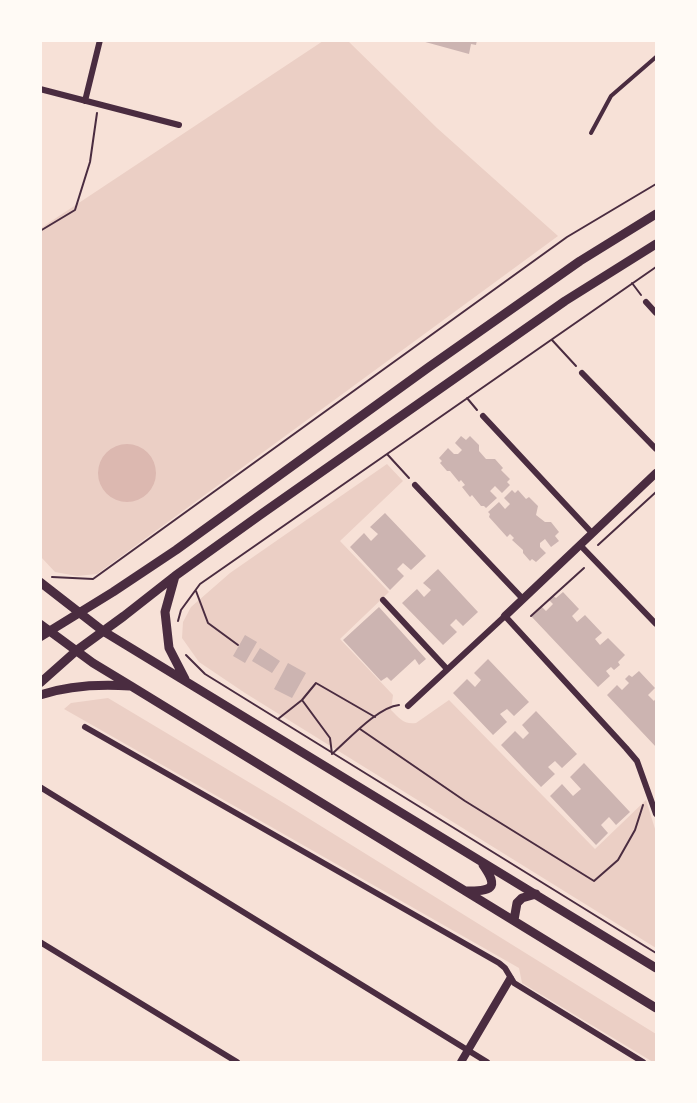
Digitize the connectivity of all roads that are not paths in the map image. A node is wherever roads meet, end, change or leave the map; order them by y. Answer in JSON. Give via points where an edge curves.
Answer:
{"nodes":[{"id":1,"x":100,"y":40,"type":"edge"},
{"id":2,"x":657,"y":57,"type":"edge"},
{"id":3,"x":40,"y":89,"type":"edge"},
{"id":4,"x":85,"y":101,"type":"junction"},
{"id":5,"x":179,"y":125,"type":"dead end"},
{"id":6,"x":591,"y":133,"type":"dead end"},
{"id":7,"x":657,"y":214,"type":"edge"},
{"id":8,"x":657,"y":244,"type":"edge"},
{"id":9,"x":646,"y":302,"type":"road end"},
{"id":10,"x":657,"y":313,"type":"edge"},
{"id":11,"x":582,"y":373,"type":"road end"},
{"id":12,"x":483,"y":416,"type":"road end"},
{"id":13,"x":657,"y":449,"type":"edge"},
{"id":14,"x":657,"y":473,"type":"edge"},
{"id":15,"x":415,"y":485,"type":"road end"},
{"id":16,"x":592,"y":533,"type":"junction"},
{"id":17,"x":580,"y":545,"type":"junction"},
{"id":18,"x":175,"y":576,"type":"junction"},
{"id":19,"x":45,"y":579,"type":"edge"},
{"id":20,"x":522,"y":598,"type":"junction"},
{"id":21,"x":383,"y":600,"type":"dead end"},
{"id":22,"x":78,"y":613,"type":"junction"},
{"id":23,"x":505,"y":616,"type":"junction"},
{"id":24,"x":657,"y":624,"type":"edge"},
{"id":25,"x":43,"y":631,"type":"edge"},
{"id":26,"x":103,"y":631,"type":"junction"},
{"id":27,"x":76,"y":651,"type":"junction"},
{"id":28,"x":447,"y":669,"type":"junction"},
{"id":29,"x":186,"y":681,"type":"junction"},
{"id":30,"x":40,"y":683,"type":"edge"},
{"id":31,"x":131,"y":686,"type":"junction"},
{"id":32,"x":40,"y":694,"type":"edge"},
{"id":33,"x":408,"y":706,"type":"road end"},
{"id":34,"x":86,"y":726,"type":"dead end"},
{"id":35,"x":40,"y":787,"type":"edge"},
{"id":36,"x":657,"y":814,"type":"edge"},
{"id":37,"x":480,"y":860,"type":"junction"},
{"id":38,"x":466,"y":891,"type":"junction"},
{"id":39,"x":536,"y":894,"type":"junction"},
{"id":40,"x":514,"y":920,"type":"junction"},
{"id":41,"x":40,"y":942,"type":"edge"},
{"id":42,"x":657,"y":968,"type":"edge"},
{"id":43,"x":510,"y":979,"type":"junction"},
{"id":44,"x":657,"y":1008,"type":"edge"},
{"id":45,"x":468,"y":1051,"type":"junction"},
{"id":46,"x":237,"y":1062,"type":"edge"},
{"id":47,"x":461,"y":1062,"type":"edge"},
{"id":48,"x":487,"y":1062,"type":"edge"},
{"id":49,"x":643,"y":1062,"type":"edge"}],
"edges":[{"from":1,"to":4,"type":"street"},
{"from":2,"to":6,"type":"lane","via":[[611,96]]},
{"from":3,"to":4,"type":"street"},
{"from":4,"to":5,"type":"street"},
{"from":7,"to":22,"type":"main road","via":[[580,261],[176,550]]},
{"from":8,"to":18,"type":"main road","via":[[565,301]]},
{"from":9,"to":10,"type":"street"},
{"from":11,"to":13,"type":"street"},
{"from":12,"to":16,"type":"street"},
{"from":14,"to":16,"type":"street"},
{"from":15,"to":20,"type":"street"},
{"from":16,"to":17,"type":"street"},
{"from":17,"to":20,"type":"street"},
{"from":17,"to":24,"type":"street"},
{"from":18,"to":26,"type":"main road"},
{"from":18,"to":29,"type":"main road","via":[[165,612],[169,648]]},
{"from":19,"to":22,"type":"main road"},
{"from":20,"to":23,"type":"street"},
{"from":21,"to":28,"type":"street"},
{"from":22,"to":25,"type":"main road"},
{"from":22,"to":26,"type":"main road"},
{"from":23,"to":28,"type":"street"},
{"from":23,"to":36,"type":"street","via":[[637,761]]},
{"from":25,"to":27,"type":"main road"},
{"from":26,"to":27,"type":"main road"},
{"from":26,"to":29,"type":"main road"},
{"from":27,"to":30,"type":"main road"},
{"from":27,"to":31,"type":"main road"},
{"from":28,"to":33,"type":"street"},
{"from":29,"to":37,"type":"main road"},
{"from":31,"to":32,"type":"main road","via":[[98,684]]},
{"from":31,"to":38,"type":"main road"},
{"from":34,"to":43,"type":"street","via":[[500,963]]},
{"from":35,"to":45,"type":"street"},
{"from":37,"to":38,"type":"main road","via":[[493,882],[491,888]]},
{"from":37,"to":39,"type":"main road"},
{"from":38,"to":40,"type":"main road"},
{"from":39,"to":40,"type":"main road","via":[[517,903]]},
{"from":39,"to":42,"type":"main road"},
{"from":40,"to":44,"type":"main road"},
{"from":41,"to":46,"type":"street"},
{"from":43,"to":45,"type":"street"},
{"from":43,"to":49,"type":"street"},
{"from":45,"to":47,"type":"street"},
{"from":45,"to":48,"type":"street"}]}
